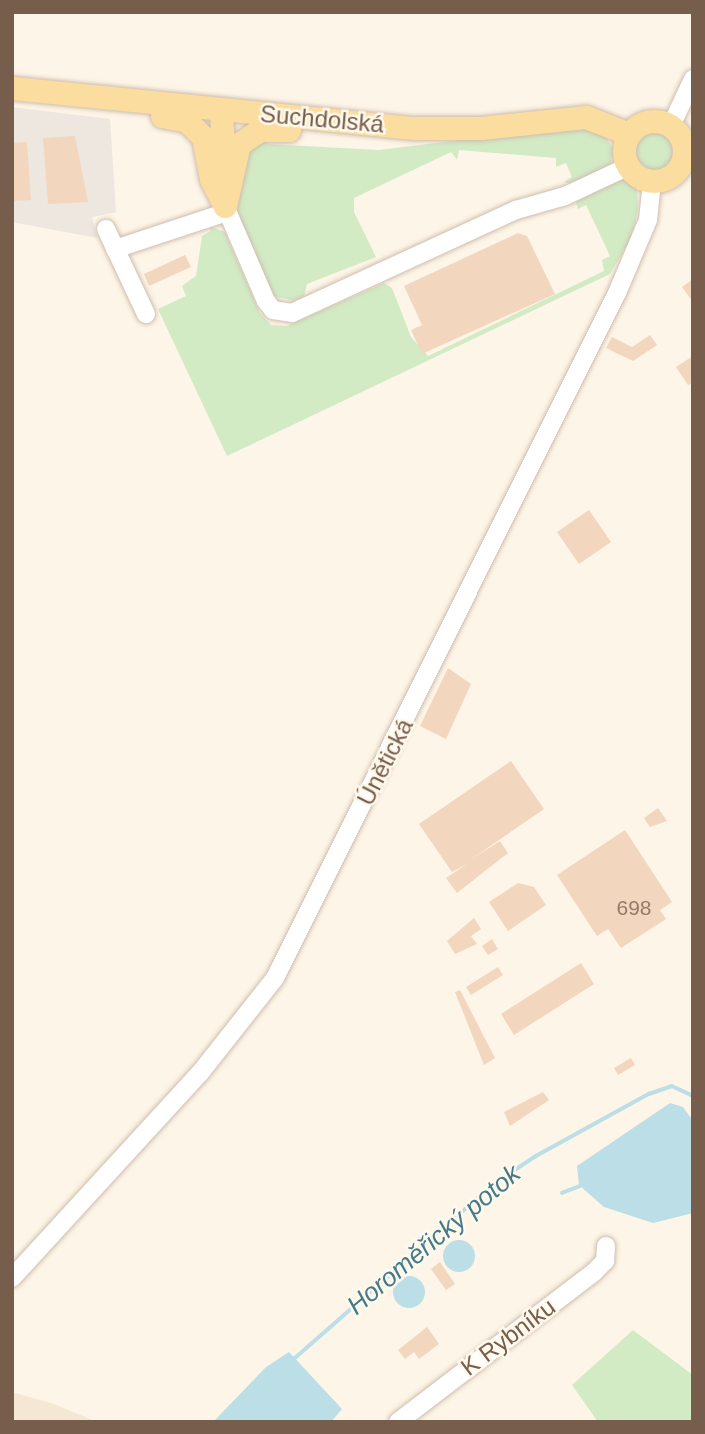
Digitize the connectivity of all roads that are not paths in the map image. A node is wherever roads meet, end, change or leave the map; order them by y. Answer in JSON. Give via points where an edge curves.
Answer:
{"nodes":[{"id":1,"x":693,"y":79,"type":"edge"},
{"id":2,"x":12,"y":88,"type":"edge"},
{"id":3,"x":85,"y":95,"type":"junction"},
{"id":4,"x":221,"y":111,"type":"junction"},
{"id":5,"x":390,"y":125,"type":"junction"},
{"id":6,"x":671,"y":126,"type":"junction"},
{"id":7,"x":629,"y":134,"type":"junction"},
{"id":8,"x":207,"y":148,"type":"junction"},
{"id":9,"x":688,"y":155,"type":"edge"},
{"id":10,"x":627,"y":167,"type":"junction"},
{"id":11,"x":652,"y":182,"type":"junction"},
{"id":12,"x":226,"y":204,"type":"junction"},
{"id":13,"x":106,"y":229,"type":"dead end"},
{"id":14,"x":115,"y":249,"type":"junction"},
{"id":15,"x":146,"y":314,"type":"dead end"},
{"id":16,"x":606,"y":1246,"type":"dead end"},
{"id":17,"x":12,"y":1278,"type":"edge"},
{"id":18,"x":398,"y":1422,"type":"edge"}],
"edges":[{"from":1,"to":6,"type":"street"},
{"from":2,"to":3,"type":"main road","name":"Suchdolská"},
{"from":3,"to":4,"type":"main road","name":"Suchdolská"},
{"from":3,"to":8,"type":"main road","via":[[187,121]]},
{"from":4,"to":5,"type":"main road","name":"Suchdolská"},
{"from":4,"to":8,"type":"main road"},
{"from":4,"to":12,"type":"main road"},
{"from":5,"to":7,"type":"main road","name":"Suchdolská","via":[[481,128],[586,117]]},
{"from":5,"to":12,"type":"main road","via":[[356,132],[260,130],[234,153]]},
{"from":6,"to":7,"type":"main road","via":[[644,123]]},
{"from":6,"to":9,"type":"main road"},
{"from":7,"to":10,"type":"main road","via":[[623,150]]},
{"from":8,"to":12,"type":"main road","via":[[211,180]]},
{"from":9,"to":11,"type":"main road","via":[[677,171]]},
{"from":10,"to":11,"type":"main road"},
{"from":10,"to":12,"type":"street","via":[[565,196],[516,210],[292,313],[273,310],[266,301]]},
{"from":11,"to":17,"type":"street","name":"Únětická","via":[[648,220],[617,293],[275,978],[200,1073]]},
{"from":12,"to":14,"type":"street"},
{"from":13,"to":14,"type":"street"},
{"from":14,"to":15,"type":"street"},
{"from":16,"to":18,"type":"street","name":"K Rybníku","via":[[605,1261],[594,1272]]}]}
